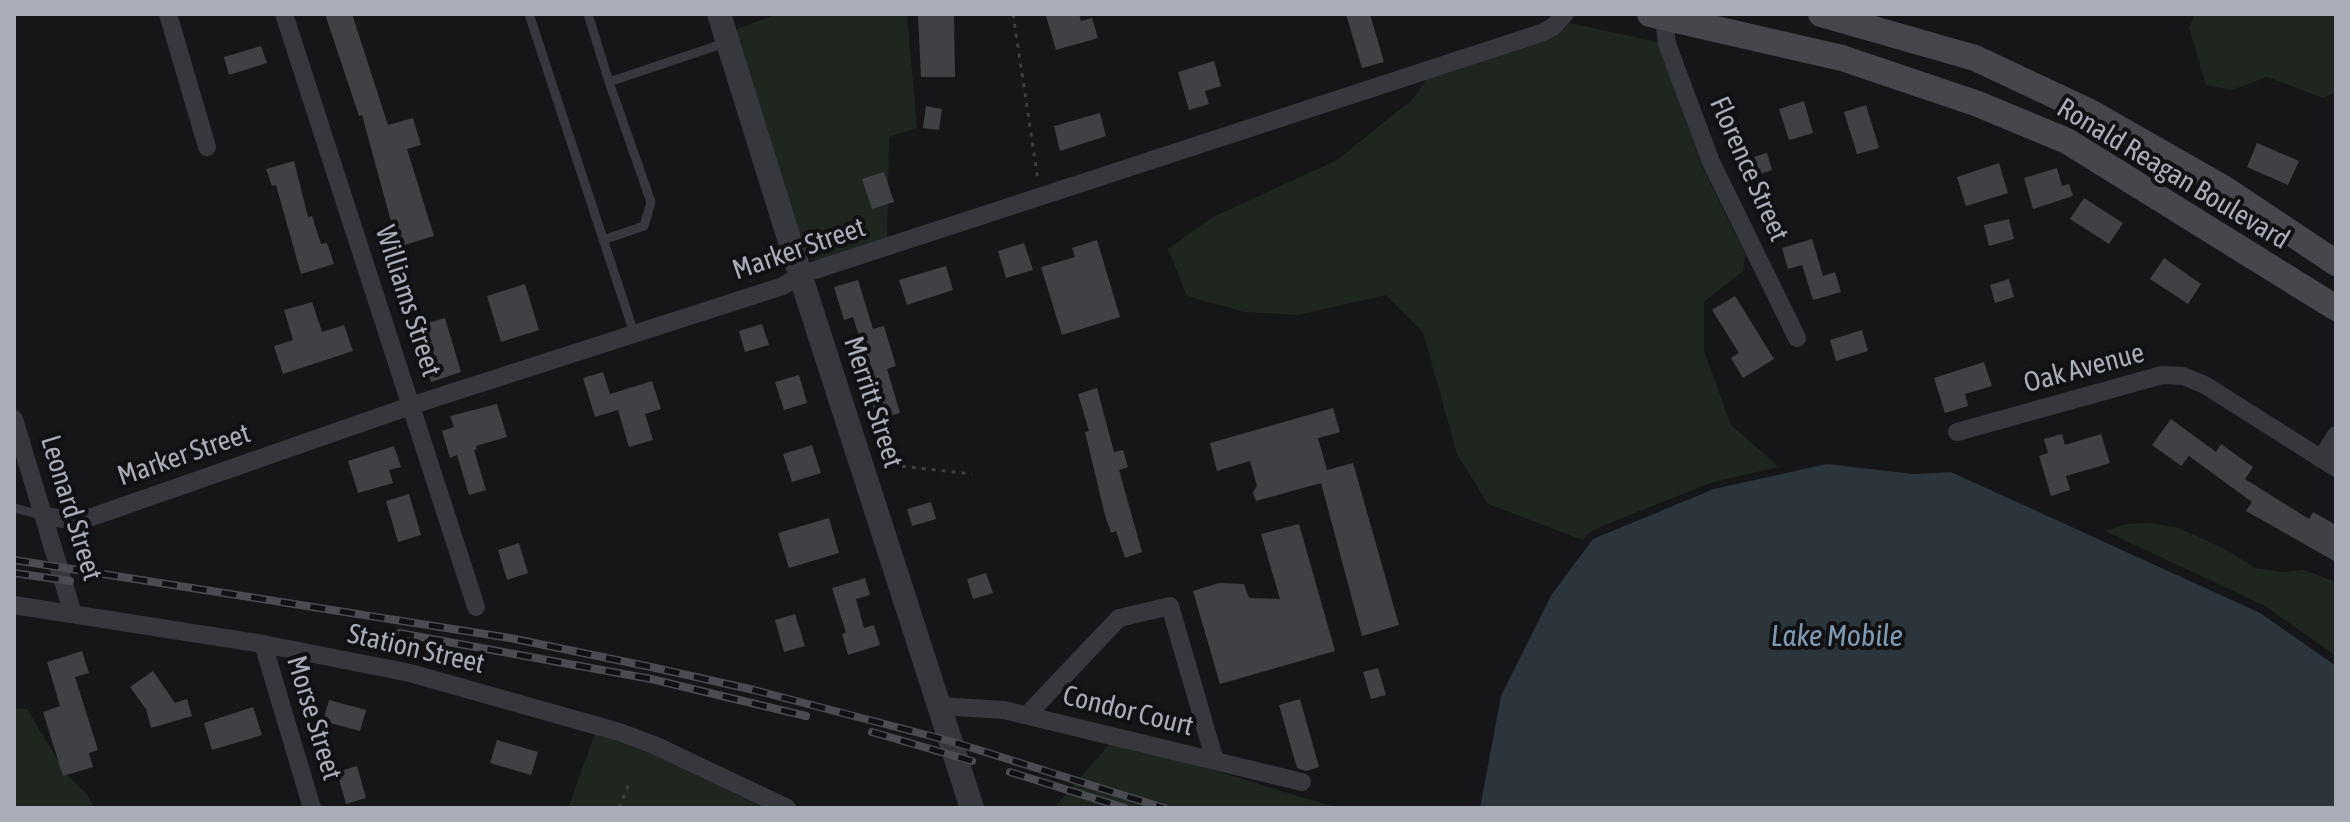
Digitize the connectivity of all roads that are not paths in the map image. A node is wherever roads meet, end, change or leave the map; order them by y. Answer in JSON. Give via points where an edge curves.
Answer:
{"nodes":[{"id":1,"x":168,"y":14,"type":"edge"},
{"id":2,"x":284,"y":14,"type":"edge"},
{"id":3,"x":529,"y":14,"type":"edge"},
{"id":4,"x":588,"y":14,"type":"edge"},
{"id":5,"x":719,"y":14,"type":"edge"},
{"id":6,"x":1565,"y":14,"type":"edge"},
{"id":7,"x":1821,"y":14,"type":"edge"},
{"id":8,"x":1657,"y":16,"type":"edge"},
{"id":9,"x":728,"y":42,"type":"junction"},
{"id":10,"x":609,"y":82,"type":"junction"},
{"id":11,"x":207,"y":147,"type":"dead end"},
{"id":12,"x":603,"y":240,"type":"junction"},
{"id":13,"x":2336,"y":263,"type":"edge"},
{"id":14,"x":800,"y":275,"type":"junction"},
{"id":15,"x":2336,"y":308,"type":"edge"},
{"id":16,"x":634,"y":333,"type":"junction"},
{"id":17,"x":1797,"y":338,"type":"dead end"},
{"id":18,"x":413,"y":405,"type":"junction"},
{"id":19,"x":16,"y":430,"type":"edge"},
{"id":20,"x":1957,"y":432,"type":"dead end"},
{"id":21,"x":2336,"y":435,"type":"edge"},
{"id":22,"x":2328,"y":464,"type":"edge"},
{"id":23,"x":14,"y":508,"type":"edge"},
{"id":24,"x":45,"y":516,"type":"junction"},
{"id":25,"x":14,"y":605,"type":"edge"},
{"id":26,"x":476,"y":607,"type":"dead end"},
{"id":27,"x":73,"y":614,"type":"junction"},
{"id":28,"x":263,"y":644,"type":"junction"},
{"id":29,"x":939,"y":706,"type":"junction"},
{"id":30,"x":1027,"y":715,"type":"junction"},
{"id":31,"x":1215,"y":761,"type":"junction"},
{"id":32,"x":1302,"y":782,"type":"dead end"},
{"id":33,"x":312,"y":808,"type":"edge"},
{"id":34,"x":787,"y":808,"type":"edge"},
{"id":35,"x":972,"y":808,"type":"edge"}],
"edges":[{"from":1,"to":11,"type":"street"},
{"from":2,"to":18,"type":"street","name":"Williams Street"},
{"from":3,"to":12,"type":"lane"},
{"from":4,"to":10,"type":"lane"},
{"from":5,"to":9,"type":"street","name":"Merritt Street"},
{"from":6,"to":14,"type":"street","name":"Marker Street","via":[[1541,33]]},
{"from":7,"to":13,"type":"main road","name":"Ronald Reagan Boulevard","via":[[1975,58],[2090,112],[2225,189]]},
{"from":8,"to":15,"type":"main road","name":"Ronald Reagan Boulevard","via":[[1842,58],[2067,141]]},
{"from":8,"to":17,"type":"street","name":"Florence Street","via":[[1711,162]]},
{"from":9,"to":10,"type":"lane"},
{"from":9,"to":14,"type":"street","name":"Merritt Street"},
{"from":10,"to":12,"type":"lane","via":[[651,202],[644,226]]},
{"from":12,"to":16,"type":"lane"},
{"from":14,"to":16,"type":"street","name":"Marker Street","via":[[783,286]]},
{"from":14,"to":29,"type":"street","name":"Merritt Street"},
{"from":16,"to":18,"type":"street","name":"Marker Street"},
{"from":18,"to":24,"type":"street","name":"Marker Street","via":[[92,517]]},
{"from":18,"to":26,"type":"street","name":"Williams Street"},
{"from":19,"to":24,"type":"street","name":"Leonard Street"},
{"from":20,"to":22,"type":"street","name":"Oak Avenue","via":[[2162,375],[2183,376]]},
{"from":21,"to":22,"type":"street","name":"Oak Avenue"},
{"from":23,"to":24,"type":"lane"},
{"from":24,"to":27,"type":"street","name":"Leonard Street"},
{"from":25,"to":27,"type":"street","name":"Station Street"},
{"from":27,"to":28,"type":"street","name":"Station Street"},
{"from":28,"to":33,"type":"street","name":"Morse Street"},
{"from":28,"to":34,"type":"street","name":"Station Street","via":[[410,673],[619,732]]},
{"from":29,"to":30,"type":"street","name":"Condor Court"},
{"from":29,"to":35,"type":"street","name":"Merritt Street"},
{"from":30,"to":31,"type":"street","name":"Condor Court"},
{"from":30,"to":31,"type":"street","via":[[1119,618],[1170,606]]},
{"from":31,"to":32,"type":"street","name":"Condor Court"}]}
